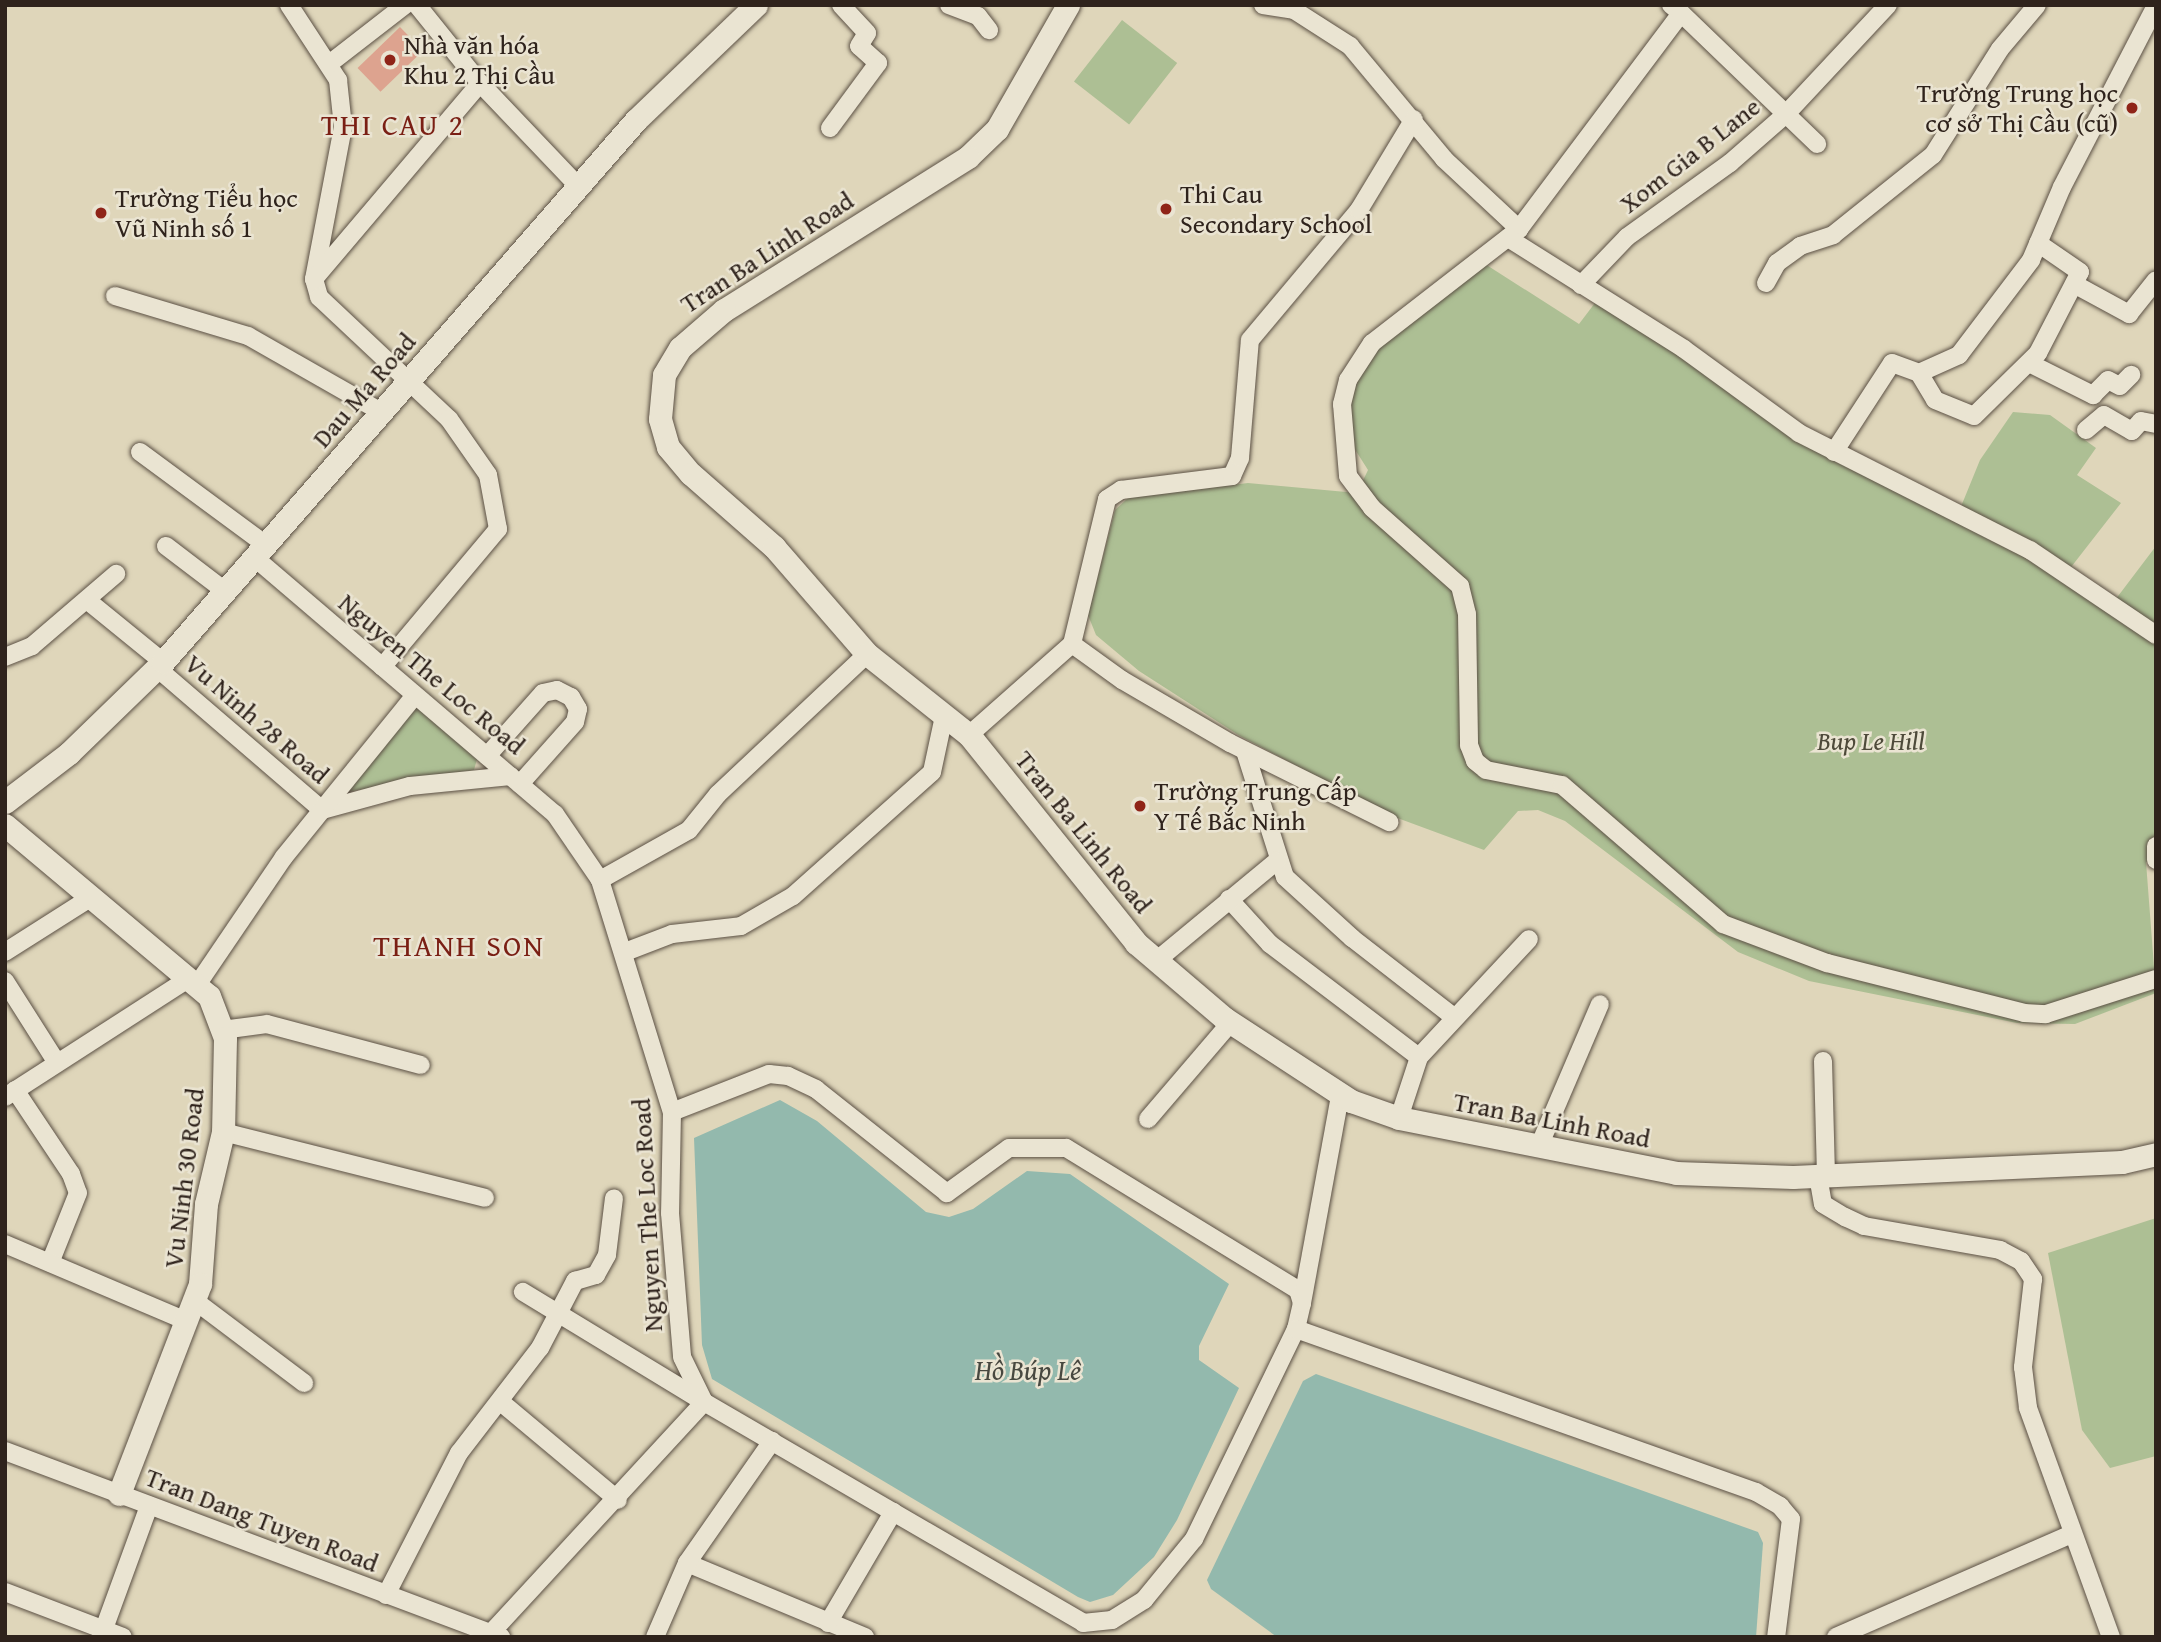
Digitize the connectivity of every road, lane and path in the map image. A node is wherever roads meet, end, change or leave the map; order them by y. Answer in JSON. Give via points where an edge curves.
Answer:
{"nodes":[{"id":1,"x":289,"y":5,"type":"edge"},
{"id":2,"x":405,"y":5,"type":"edge"},
{"id":3,"x":416,"y":5,"type":"edge"},
{"id":4,"x":756,"y":5,"type":"edge"},
{"id":5,"x":841,"y":5,"type":"edge"},
{"id":6,"x":949,"y":5,"type":"edge"},
{"id":7,"x":1068,"y":5,"type":"edge"},
{"id":8,"x":1263,"y":5,"type":"edge"},
{"id":9,"x":1888,"y":5,"type":"edge"},
{"id":10,"x":2037,"y":5,"type":"edge"},
{"id":11,"x":2156,"y":5,"type":"edge"},
{"id":12,"x":1676,"y":9,"type":"edge"},
{"id":13,"x":989,"y":30,"type":"dead end"},
{"id":14,"x":329,"y":64,"type":"junction"},
{"id":15,"x":480,"y":83,"type":"junction"},
{"id":16,"x":1786,"y":114,"type":"junction"},
{"id":17,"x":1414,"y":119,"type":"junction"},
{"id":18,"x":830,"y":128,"type":"dead end"},
{"id":19,"x":1817,"y":145,"type":"dead end"},
{"id":20,"x":578,"y":186,"type":"junction"},
{"id":21,"x":1513,"y":233,"type":"junction"},
{"id":22,"x":2038,"y":243,"type":"junction"},
{"id":23,"x":314,"y":279,"type":"junction"},
{"id":24,"x":2156,"y":280,"type":"edge"},
{"id":25,"x":1766,"y":283,"type":"dead end"},
{"id":26,"x":2074,"y":284,"type":"junction"},
{"id":27,"x":1581,"y":285,"type":"junction"},
{"id":28,"x":116,"y":296,"type":"dead end"},
{"id":29,"x":2029,"y":362,"type":"junction"},
{"id":30,"x":1919,"y":373,"type":"junction"},
{"id":31,"x":2131,"y":374,"type":"dead end"},
{"id":32,"x":411,"y":379,"type":"junction"},
{"id":33,"x":381,"y":412,"type":"junction"},
{"id":34,"x":2156,"y":424,"type":"edge"},
{"id":35,"x":2086,"y":430,"type":"dead end"},
{"id":36,"x":140,"y":452,"type":"dead end"},
{"id":37,"x":1834,"y":452,"type":"junction"},
{"id":38,"x":166,"y":546,"type":"dead end"},
{"id":39,"x":261,"y":551,"type":"junction"},
{"id":40,"x":116,"y":574,"type":"dead end"},
{"id":41,"x":225,"y":591,"type":"junction"},
{"id":42,"x":88,"y":601,"type":"junction"},
{"id":43,"x":2156,"y":635,"type":"edge"},
{"id":44,"x":1072,"y":644,"type":"junction"},
{"id":45,"x":867,"y":654,"type":"junction"},
{"id":46,"x":5,"y":657,"type":"edge"},
{"id":47,"x":160,"y":665,"type":"junction"},
{"id":48,"x":382,"y":667,"type":"junction"},
{"id":49,"x":415,"y":695,"type":"junction"},
{"id":50,"x":944,"y":716,"type":"junction"},
{"id":51,"x":969,"y":735,"type":"junction"},
{"id":52,"x":1245,"y":751,"type":"junction"},
{"id":53,"x":487,"y":756,"type":"junction"},
{"id":54,"x":515,"y":780,"type":"junction"},
{"id":55,"x":5,"y":802,"type":"edge"},
{"id":56,"x":322,"y":810,"type":"junction"},
{"id":57,"x":1389,"y":822,"type":"dead end"},
{"id":58,"x":5,"y":825,"type":"edge"},
{"id":59,"x":2156,"y":846,"type":"edge"},
{"id":60,"x":2156,"y":860,"type":"edge"},
{"id":61,"x":1277,"y":861,"type":"junction"},
{"id":62,"x":600,"y":880,"type":"junction"},
{"id":63,"x":90,"y":898,"type":"junction"},
{"id":64,"x":1229,"y":899,"type":"junction"},
{"id":65,"x":1529,"y":939,"type":"dead end"},
{"id":66,"x":5,"y":952,"type":"edge"},
{"id":67,"x":625,"y":952,"type":"junction"},
{"id":68,"x":1156,"y":961,"type":"junction"},
{"id":69,"x":2156,"y":979,"type":"edge"},
{"id":70,"x":5,"y":981,"type":"edge"},
{"id":71,"x":193,"y":982,"type":"junction"},
{"id":72,"x":1600,"y":1004,"type":"dead end"},
{"id":73,"x":1454,"y":1017,"type":"junction"},
{"id":74,"x":1231,"y":1022,"type":"junction"},
{"id":75,"x":222,"y":1030,"type":"junction"},
{"id":76,"x":1419,"y":1057,"type":"junction"},
{"id":77,"x":1823,"y":1061,"type":"dead end"},
{"id":78,"x":57,"y":1063,"type":"junction"},
{"id":79,"x":421,"y":1065,"type":"dead end"},
{"id":80,"x":10,"y":1094,"type":"edge"},
{"id":81,"x":1340,"y":1095,"type":"junction"},
{"id":82,"x":672,"y":1112,"type":"junction"},
{"id":83,"x":1399,"y":1118,"type":"junction"},
{"id":84,"x":1148,"y":1119,"type":"dead end"},
{"id":85,"x":223,"y":1132,"type":"junction"},
{"id":86,"x":1540,"y":1144,"type":"junction"},
{"id":87,"x":2156,"y":1154,"type":"edge"},
{"id":88,"x":1822,"y":1176,"type":"junction"},
{"id":89,"x":485,"y":1198,"type":"dead end"},
{"id":90,"x":614,"y":1198,"type":"dead end"},
{"id":91,"x":5,"y":1244,"type":"edge"},
{"id":92,"x":50,"y":1263,"type":"junction"},
{"id":93,"x":523,"y":1292,"type":"dead end"},
{"id":94,"x":1302,"y":1303,"type":"junction"},
{"id":95,"x":190,"y":1310,"type":"junction"},
{"id":96,"x":561,"y":1312,"type":"junction"},
{"id":97,"x":1296,"y":1329,"type":"junction"},
{"id":98,"x":304,"y":1383,"type":"dead end"},
{"id":99,"x":704,"y":1402,"type":"junction"},
{"id":100,"x":502,"y":1403,"type":"junction"},
{"id":101,"x":772,"y":1441,"type":"junction"},
{"id":102,"x":5,"y":1451,"type":"edge"},
{"id":103,"x":119,"y":1494,"type":"junction"},
{"id":104,"x":618,"y":1500,"type":"junction"},
{"id":105,"x":149,"y":1506,"type":"junction"},
{"id":106,"x":893,"y":1512,"type":"junction"},
{"id":107,"x":2070,"y":1535,"type":"junction"},
{"id":108,"x":687,"y":1563,"type":"junction"},
{"id":109,"x":5,"y":1592,"type":"edge"},
{"id":110,"x":386,"y":1595,"type":"junction"},
{"id":111,"x":828,"y":1623,"type":"junction"},
{"id":112,"x":1080,"y":1630,"type":"edge"},
{"id":113,"x":102,"y":1633,"type":"edge"},
{"id":114,"x":496,"y":1635,"type":"edge"},
{"id":115,"x":123,"y":1637,"type":"edge"},
{"id":116,"x":655,"y":1637,"type":"edge"},
{"id":117,"x":865,"y":1637,"type":"edge"},
{"id":118,"x":1776,"y":1637,"type":"edge"},
{"id":119,"x":1836,"y":1637,"type":"edge"},
{"id":120,"x":2111,"y":1637,"type":"edge"}],
"edges":[{"from":1,"to":14,"type":"street"},
{"from":2,"to":14,"type":"street"},
{"from":3,"to":15,"type":"street"},
{"from":4,"to":20,"type":"street","name":"Dau Ma Road","via":[[646,110]]},
{"from":5,"to":18,"type":"street","via":[[867,33],[859,46],[878,63]]},
{"from":6,"to":13,"type":"street","via":[[978,16]]},
{"from":7,"to":45,"type":"street","name":"Tran Ba Linh Road","via":[[997,129],[968,157],[706,322],[664,375],[659,410],[668,447],[774,548]]},
{"from":8,"to":17,"type":"street","via":[[1294,10],[1350,46]]},
{"from":9,"to":16,"type":"street","name":"Xom Gia B Lane"},
{"from":10,"to":25,"type":"street","via":[[2000,49],[1933,155],[1833,235],[1800,246],[1777,263]]},
{"from":11,"to":22,"type":"street"},
{"from":12,"to":16,"type":"street"},
{"from":12,"to":21,"type":"street"},
{"from":14,"to":23,"type":"street","via":[[338,80],[343,127]]},
{"from":15,"to":20,"type":"street"},
{"from":15,"to":23,"type":"street"},
{"from":16,"to":19,"type":"street"},
{"from":16,"to":27,"type":"street","name":"Xom Gia B Lane","via":[[1730,163],[1627,237]]},
{"from":17,"to":21,"type":"street","via":[[1444,159]]},
{"from":17,"to":44,"type":"street","via":[[1359,210],[1250,340],[1240,458],[1232,475],[1121,490],[1107,499]]},
{"from":20,"to":32,"type":"street","name":"Dau Ma Road"},
{"from":21,"to":27,"type":"street"},
{"from":21,"to":69,"type":"street","via":[[1372,343],[1348,380],[1341,414],[1348,476],[1372,508],[1460,586],[1467,614],[1469,745],[1475,761],[1486,771],[1562,785],[1723,923],[1827,963],[2024,1013],[2046,1014]]},
{"from":22,"to":26,"type":"street","via":[[2080,272]]},
{"from":22,"to":30,"type":"street","via":[[1959,355]]},
{"from":23,"to":32,"type":"street","via":[[319,297],[337,320]]},
{"from":24,"to":26,"type":"street","via":[[2129,314]]},
{"from":26,"to":29,"type":"street"},
{"from":27,"to":37,"type":"street"},
{"from":28,"to":33,"type":"street","via":[[248,336]]},
{"from":29,"to":30,"type":"street","via":[[1974,416],[1935,400]]},
{"from":29,"to":31,"type":"street","via":[[2093,395],[2108,380],[2120,386]]},
{"from":30,"to":37,"type":"street","via":[[1892,363]]},
{"from":32,"to":33,"type":"street","name":"Dau Ma Road"},
{"from":32,"to":48,"type":"street","via":[[449,419],[488,475],[498,529]]},
{"from":33,"to":39,"type":"street","name":"Dau Ma Road"},
{"from":34,"to":35,"type":"street","via":[[2141,421],[2132,431],[2104,415]]},
{"from":36,"to":39,"type":"street","name":"Nguyen The Loc Road"},
{"from":37,"to":43,"type":"street","via":[[2030,550]]},
{"from":38,"to":41,"type":"street"},
{"from":39,"to":41,"type":"street","name":"Dau Ma Road"},
{"from":39,"to":48,"type":"street","name":"Nguyen The Loc Road"},
{"from":40,"to":42,"type":"street"},
{"from":41,"to":47,"type":"street","name":"Dau Ma Road"},
{"from":42,"to":46,"type":"street","via":[[32,646]]},
{"from":42,"to":47,"type":"street","name":"Vu Ninh 28 Road"},
{"from":44,"to":51,"type":"street"},
{"from":44,"to":52,"type":"street","via":[[1122,680]]},
{"from":45,"to":50,"type":"street","name":"Tran Ba Linh Road"},
{"from":45,"to":62,"type":"street","via":[[718,794],[689,830]]},
{"from":47,"to":55,"type":"street","name":"Dau Ma Road","via":[[69,753]]},
{"from":47,"to":56,"type":"street","name":"Vu Ninh 28 Road"},
{"from":48,"to":49,"type":"street","name":"Nguyen The Loc Road"},
{"from":49,"to":53,"type":"street","name":"Nguyen The Loc Road"},
{"from":49,"to":56,"type":"street"},
{"from":50,"to":51,"type":"street","name":"Tran Ba Linh Road"},
{"from":50,"to":67,"type":"street","via":[[932,772],[793,896],[741,926],[673,934]]},
{"from":51,"to":68,"type":"street","name":"Tran Ba Linh Road"},
{"from":52,"to":57,"type":"street"},
{"from":52,"to":61,"type":"street"},
{"from":53,"to":54,"type":"street","name":"Nguyen The Loc Road"},
{"from":53,"to":54,"type":"street","via":[[543,693],[557,690],[571,697],[578,709],[575,722]]},
{"from":54,"to":56,"type":"street","via":[[410,786]]},
{"from":54,"to":62,"type":"street","name":"Nguyen The Loc Road","via":[[555,814]]},
{"from":56,"to":71,"type":"street"},
{"from":58,"to":63,"type":"street","name":"Vu Ninh 30 Road"},
{"from":59,"to":60,"type":"street"},
{"from":61,"to":64,"type":"street"},
{"from":61,"to":73,"type":"street","via":[[1285,877],[1319,909]]},
{"from":62,"to":67,"type":"street","name":"Nguyen The Loc Road"},
{"from":63,"to":66,"type":"street"},
{"from":63,"to":71,"type":"street","name":"Vu Ninh 30 Road"},
{"from":64,"to":68,"type":"street"},
{"from":64,"to":76,"type":"street","via":[[1270,944]]},
{"from":65,"to":73,"type":"street"},
{"from":67,"to":82,"type":"street","name":"Nguyen The Loc Road"},
{"from":68,"to":74,"type":"street","name":"Tran Ba Linh Road"},
{"from":70,"to":78,"type":"street"},
{"from":71,"to":75,"type":"street","name":"Vu Ninh 30 Road","via":[[209,996]]},
{"from":71,"to":78,"type":"street"},
{"from":72,"to":86,"type":"street"},
{"from":73,"to":76,"type":"street"},
{"from":74,"to":81,"type":"street","name":"Tran Ba Linh Road"},
{"from":74,"to":84,"type":"street"},
{"from":75,"to":79,"type":"street","via":[[267,1024]]},
{"from":75,"to":85,"type":"street","name":"Vu Ninh 30 Road"},
{"from":76,"to":83,"type":"street"},
{"from":77,"to":88,"type":"street"},
{"from":78,"to":80,"type":"street"},
{"from":80,"to":92,"type":"street","via":[[71,1174],[78,1193]]},
{"from":81,"to":83,"type":"street","name":"Tran Ba Linh Road"},
{"from":81,"to":94,"type":"street"},
{"from":82,"to":94,"type":"street","via":[[763,1076],[788,1076],[816,1090],[947,1193],[1009,1148],[1066,1148],[1295,1287]]},
{"from":82,"to":99,"type":"street","name":"Nguyen The Loc Road","via":[[670,1213],[682,1357]]},
{"from":83,"to":86,"type":"street","name":"Tran Ba Linh Road"},
{"from":85,"to":89,"type":"street"},
{"from":85,"to":95,"type":"street","name":"Vu Ninh 30 Road","via":[[206,1203]]},
{"from":86,"to":88,"type":"street","name":"Tran Ba Linh Road","via":[[1676,1173]]},
{"from":87,"to":88,"type":"street","name":"Tran Ba Linh Road","via":[[2122,1162]]},
{"from":88,"to":107,"type":"street","via":[[1823,1204],[1864,1226],[1953,1239],[2021,1261],[2033,1279],[2023,1367],[2028,1408]]},
{"from":90,"to":96,"type":"street","via":[[607,1255],[596,1275],[575,1281]]},
{"from":91,"to":92,"type":"street"},
{"from":92,"to":95,"type":"street"},
{"from":93,"to":96,"type":"street"},
{"from":94,"to":97,"type":"street"},
{"from":95,"to":98,"type":"street"},
{"from":95,"to":103,"type":"street","name":"Vu Ninh 30 Road"},
{"from":96,"to":99,"type":"street"},
{"from":96,"to":100,"type":"street"},
{"from":97,"to":112,"type":"street","via":[[1189,1550],[1130,1612]]},
{"from":97,"to":118,"type":"street","via":[[1756,1492],[1780,1506],[1791,1519]]},
{"from":99,"to":101,"type":"street"},
{"from":99,"to":104,"type":"street"},
{"from":100,"to":104,"type":"street"},
{"from":100,"to":110,"type":"street","via":[[459,1453]]},
{"from":101,"to":106,"type":"street"},
{"from":101,"to":108,"type":"street"},
{"from":102,"to":103,"type":"street","name":"Tran Dang Tuyen Road"},
{"from":103,"to":105,"type":"street","name":"Tran Dang Tuyen Road"},
{"from":104,"to":114,"type":"street"},
{"from":105,"to":110,"type":"street","name":"Tran Dang Tuyen Road"},
{"from":105,"to":113,"type":"street"},
{"from":106,"to":111,"type":"street"},
{"from":106,"to":112,"type":"street"},
{"from":107,"to":119,"type":"street"},
{"from":107,"to":120,"type":"street"},
{"from":108,"to":111,"type":"street"},
{"from":108,"to":116,"type":"street"},
{"from":109,"to":113,"type":"street"},
{"from":110,"to":114,"type":"street","name":"Tran Dang Tuyen Road"},
{"from":111,"to":117,"type":"street"},
{"from":113,"to":115,"type":"street"}]}
